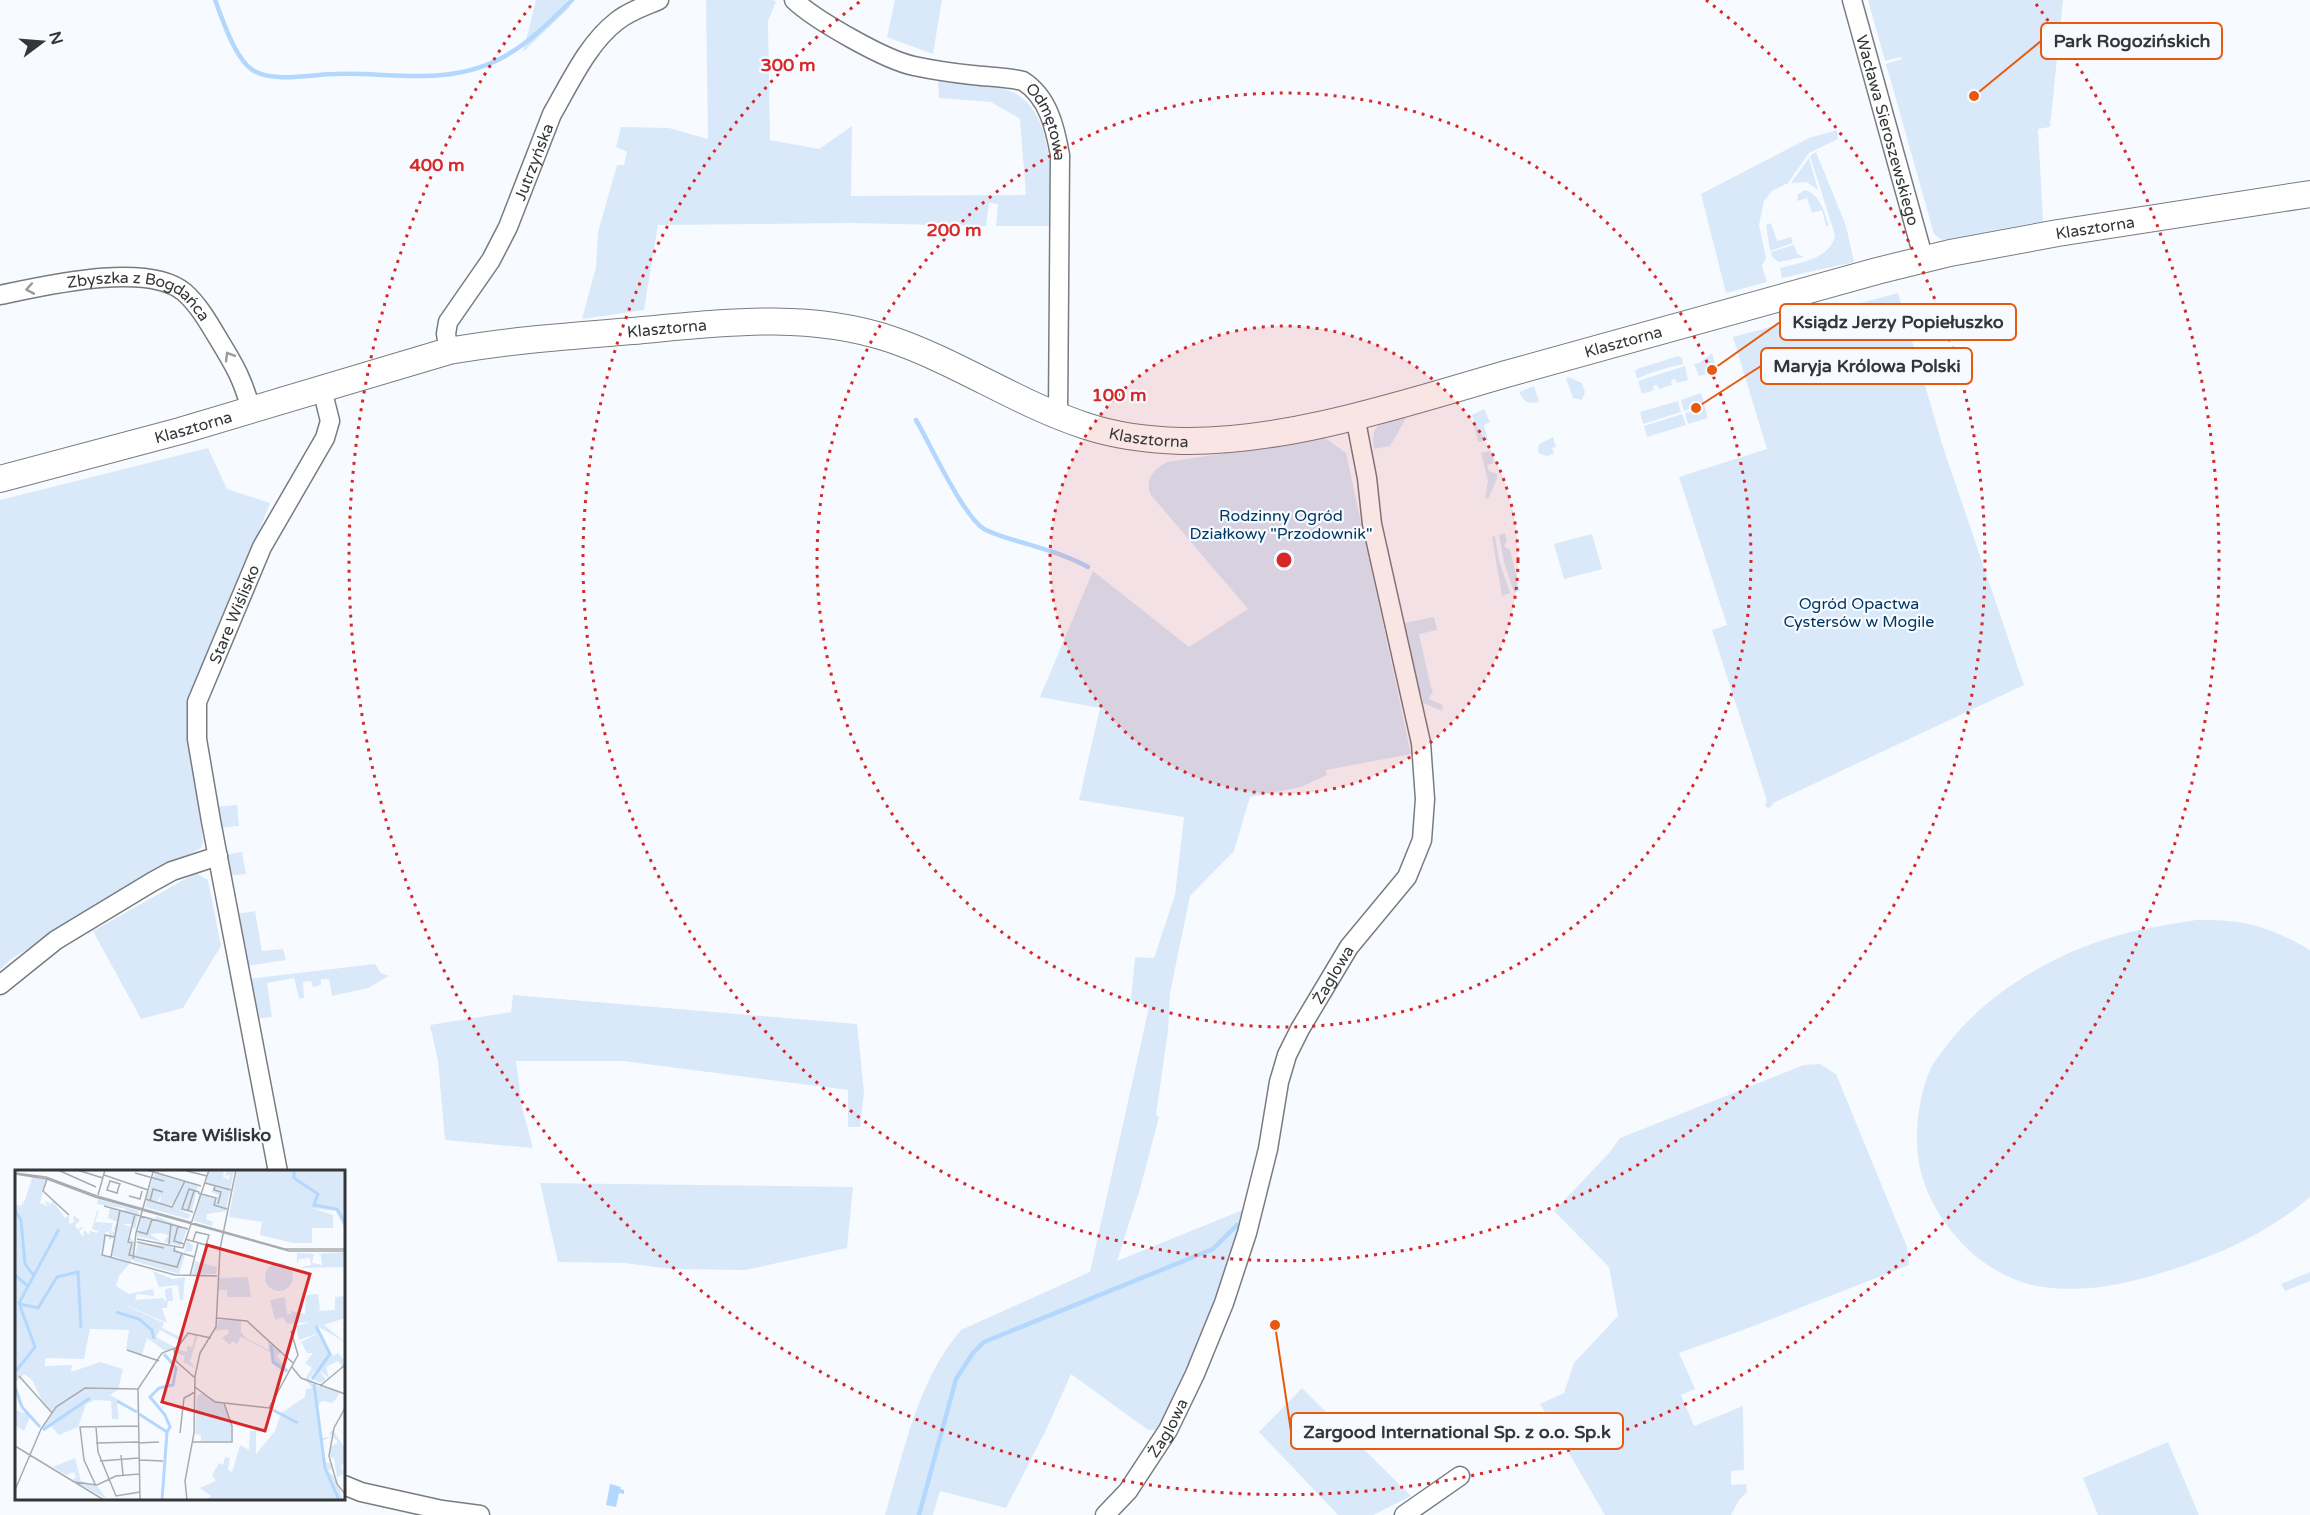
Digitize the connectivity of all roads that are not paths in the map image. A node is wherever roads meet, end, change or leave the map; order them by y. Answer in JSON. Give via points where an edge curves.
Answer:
{"nodes":[{"id":1,"x":659,"y":0,"type":"edge"},
{"id":2,"x":794,"y":0,"type":"edge"},
{"id":3,"x":1852,"y":0,"type":"edge"},
{"id":4,"x":2310,"y":194,"type":"edge"},
{"id":5,"x":1924,"y":260,"type":"junction"},
{"id":6,"x":0,"y":295,"type":"edge"},
{"id":7,"x":449,"y":351,"type":"junction"},
{"id":8,"x":322,"y":389,"type":"junction"},
{"id":9,"x":251,"y":410,"type":"junction"},
{"id":10,"x":1058,"y":416,"type":"junction"},
{"id":11,"x":1355,"y":416,"type":"junction"},
{"id":12,"x":0,"y":479,"type":"edge"},
{"id":13,"x":218,"y":856,"type":"junction"},
{"id":14,"x":0,"y":985,"type":"edge"},
{"id":15,"x":278,"y":1170,"type":"edge"},
{"id":16,"x":1460,"y":1476,"type":"dead end"},
{"id":17,"x":345,"y":1485,"type":"edge"},
{"id":18,"x":480,"y":1515,"type":"edge"},
{"id":19,"x":1105,"y":1515,"type":"edge"},
{"id":20,"x":1404,"y":1515,"type":"edge"}],
"edges":[{"from":1,"to":7,"type":"street","name":"Jutrzyńska","via":[[619,19],[606,30],[560,100],[491,260],[448,322]]},
{"from":2,"to":10,"type":"street","name":"Odmętowa","via":[[897,61],[1023,81],[1044,102],[1060,154]]},
{"from":3,"to":5,"type":"street","name":"Wacława Sieroszewskiego"},
{"from":4,"to":5,"type":"street","name":"Klasztorna","via":[[2058,232]]},
{"from":5,"to":11,"type":"street","name":"Klasztorna"},
{"from":9,"to":6,"type":"street","name":"Zbyszka z Bogdańca","one_way":true,"via":[[243,380],[213,329],[183,291],[173,286],[152,278],[120,277]]},
{"from":7,"to":8,"type":"street","name":"Klasztorna"},
{"from":7,"to":10,"type":"street","name":"Klasztorna","via":[[715,324],[811,322],[850,328],[900,343]]},
{"from":8,"to":9,"type":"street","name":"Klasztorna"},
{"from":8,"to":13,"type":"street","name":"Stare Wiślisko","via":[[330,421],[325,438],[257,557],[197,702],[197,739]]},
{"from":9,"to":12,"type":"street","name":"Klasztorna"},
{"from":10,"to":11,"type":"street","name":"Klasztorna","via":[[1120,434],[1181,441],[1246,436]]},
{"from":11,"to":19,"type":"street","name":"Żaglowa","via":[[1372,524],[1417,720],[1425,799],[1422,840],[1407,877],[1349,947],[1287,1055],[1247,1233],[1224,1303],[1168,1430],[1128,1491]]},
{"from":13,"to":14,"type":"street","via":[[152,882],[56,940]]},
{"from":13,"to":15,"type":"street","name":"Stare Wiślisko"},
{"from":16,"to":20,"type":"street"},
{"from":17,"to":18,"type":"street","via":[[442,1510]]}]}
